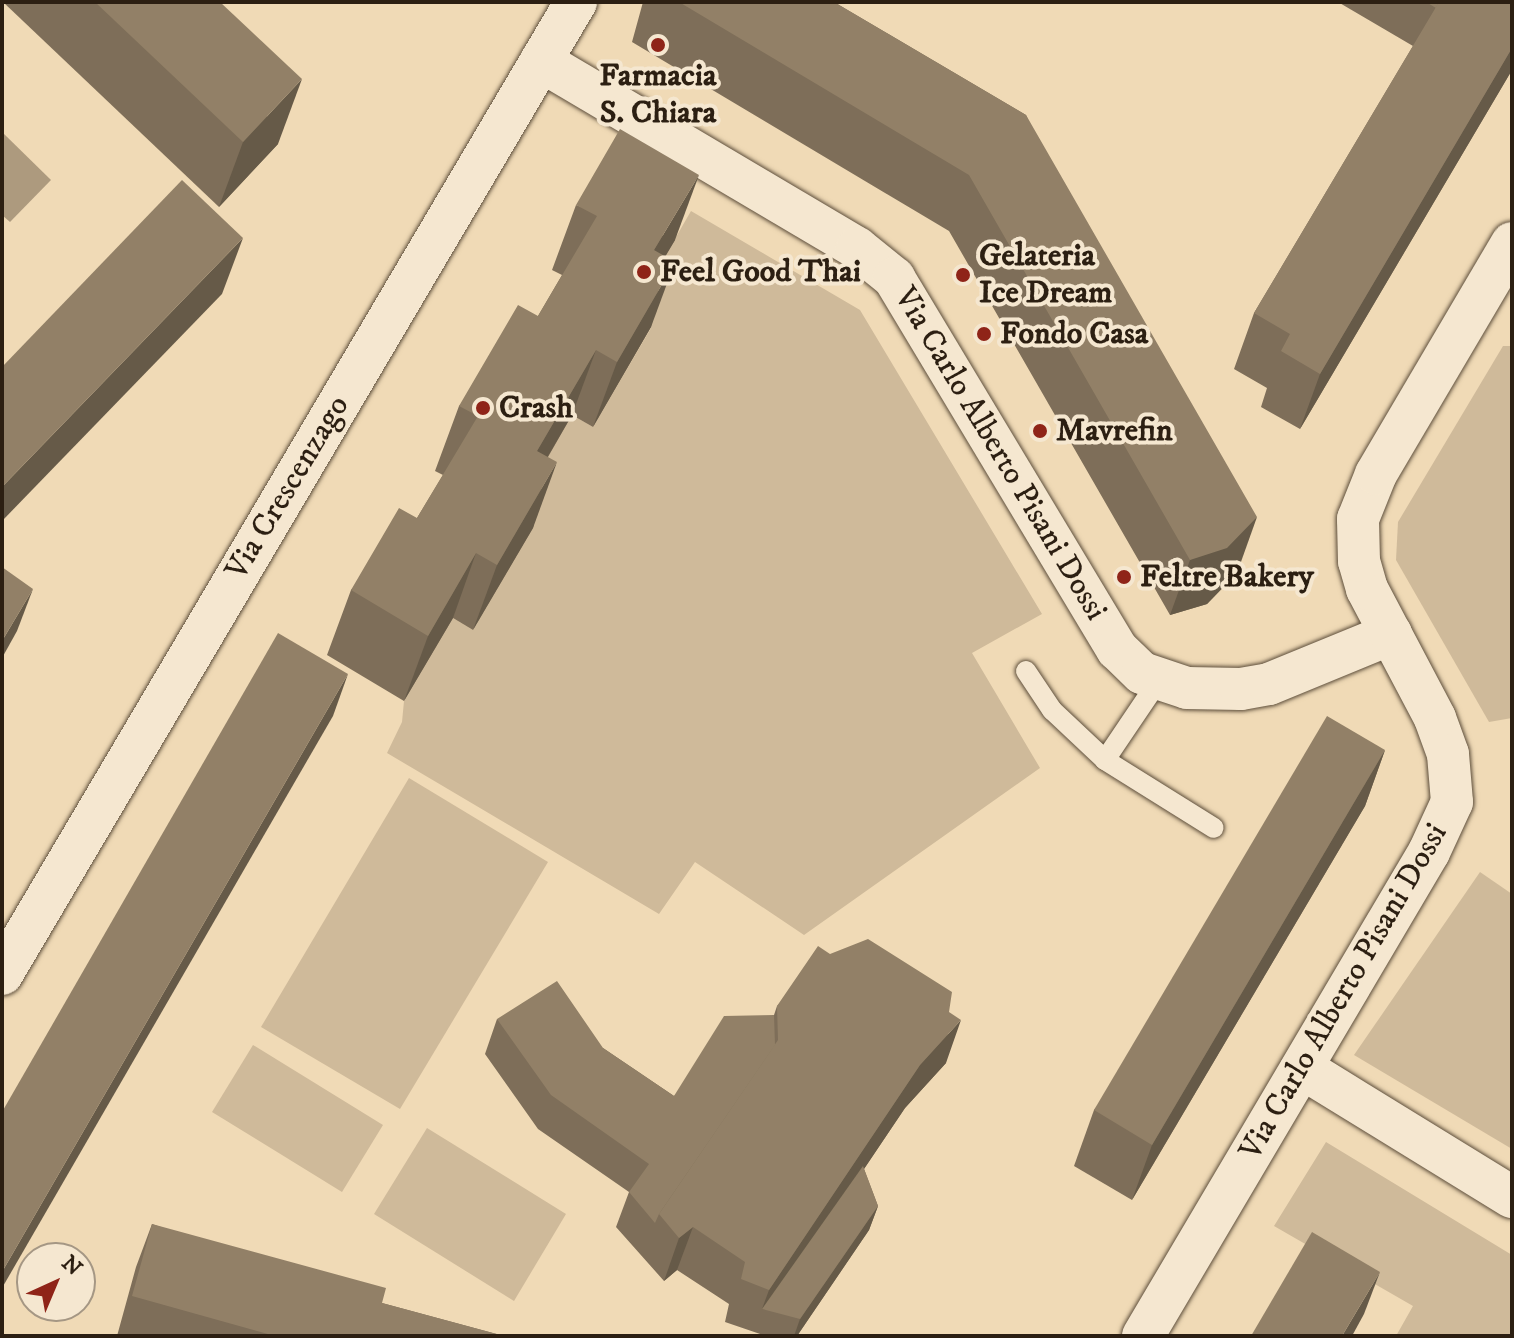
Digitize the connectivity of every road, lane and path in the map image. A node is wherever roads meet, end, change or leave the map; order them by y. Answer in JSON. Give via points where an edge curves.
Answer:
{"nodes":[{"id":1,"x":576,"y":2,"type":"edge"},
{"id":2,"x":541,"y":61,"type":"junction"},
{"id":3,"x":1512,"y":243,"type":"edge"},
{"id":4,"x":1499,"y":288,"type":"edge"},
{"id":5,"x":1391,"y":634,"type":"junction"},
{"id":6,"x":1026,"y":671,"type":"dead end"},
{"id":7,"x":1159,"y":680,"type":"junction"},
{"id":8,"x":1105,"y":760,"type":"junction"},
{"id":9,"x":1214,"y":828,"type":"dead end"},
{"id":10,"x":14,"y":926,"type":"edge"},
{"id":11,"x":2,"y":974,"type":"edge"},
{"id":12,"x":1302,"y":1068,"type":"junction"},
{"id":13,"x":1512,"y":1197,"type":"edge"},
{"id":14,"x":1143,"y":1336,"type":"edge"}],
"edges":[{"from":1,"to":2,"type":"street","name":"Via Crescenzago"},
{"from":2,"to":7,"type":"street","name":"Via Carlo Alberto Pisani Dossi","via":[[857,248],[894,278],[1117,649]]},
{"from":2,"to":10,"type":"street","name":"Via Crescenzago"},
{"from":3,"to":4,"type":"street","name":"Via Carlo Alberto Pisani Dossi"},
{"from":4,"to":5,"type":"street","name":"Via Carlo Alberto Pisani Dossi","via":[[1363,497],[1356,537],[1359,561]]},
{"from":5,"to":7,"type":"street","name":"Via Carlo Alberto Pisani Dossi","via":[[1269,684],[1187,688]]},
{"from":5,"to":12,"type":"street","name":"Via Carlo Alberto Pisani Dossi","via":[[1448,754],[1452,802],[1429,852]]},
{"from":6,"to":8,"type":"lane","via":[[1052,710]]},
{"from":7,"to":8,"type":"lane"},
{"from":8,"to":9,"type":"lane"},
{"from":10,"to":11,"type":"street","name":"Via Crescenzago"},
{"from":12,"to":13,"type":"street"},
{"from":12,"to":14,"type":"street","name":"Via Carlo Alberto Pisani Dossi"}]}
